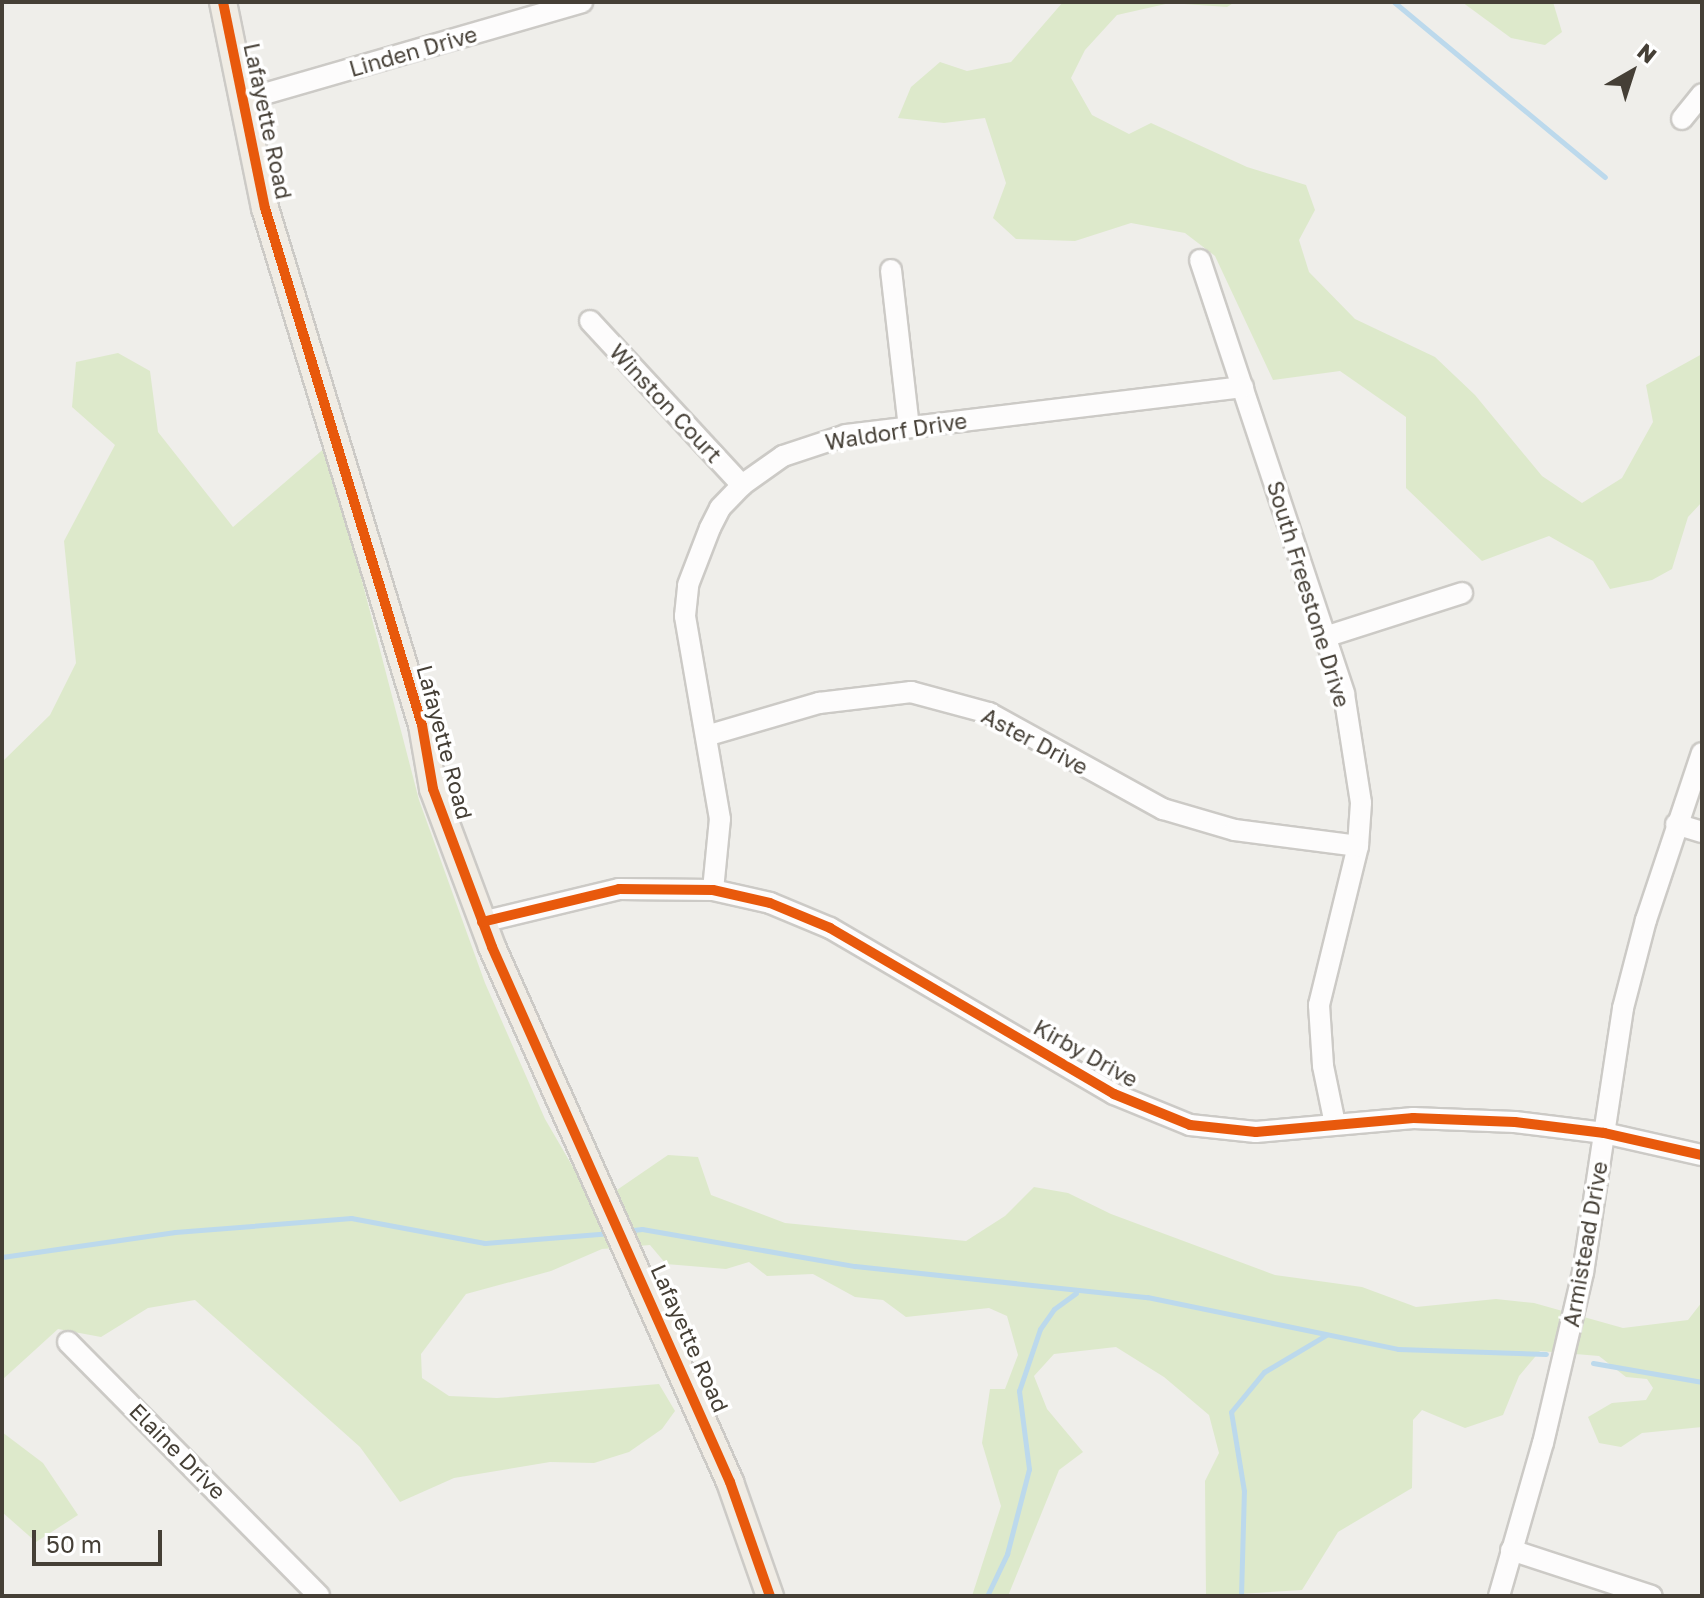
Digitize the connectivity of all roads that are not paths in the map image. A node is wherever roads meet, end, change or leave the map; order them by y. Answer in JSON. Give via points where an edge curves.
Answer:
{"nodes":[{"id":1,"x":223,"y":2,"type":"edge"},
{"id":2,"x":582,"y":2,"type":"edge"},
{"id":3,"x":1702,"y":94,"type":"edge"},
{"id":4,"x":243,"y":100,"type":"junction"},
{"id":5,"x":1682,"y":119,"type":"dead end"},
{"id":6,"x":1200,"y":260,"type":"dead end"},
{"id":7,"x":891,"y":270,"type":"dead end"},
{"id":8,"x":590,"y":321,"type":"dead end"},
{"id":9,"x":1243,"y":387,"type":"junction"},
{"id":10,"x":909,"y":427,"type":"junction"},
{"id":11,"x":742,"y":485,"type":"junction"},
{"id":12,"x":1462,"y":593,"type":"dead end"},
{"id":13,"x":1325,"y":637,"type":"junction"},
{"id":14,"x":706,"y":736,"type":"junction"},
{"id":15,"x":1702,"y":753,"type":"edge"},
{"id":16,"x":1676,"y":824,"type":"junction"},
{"id":17,"x":1702,"y":832,"type":"edge"},
{"id":18,"x":1358,"y":846,"type":"junction"},
{"id":19,"x":713,"y":890,"type":"junction"},
{"id":20,"x":482,"y":922,"type":"junction"},
{"id":21,"x":1335,"y":1124,"type":"junction"},
{"id":22,"x":1604,"y":1133,"type":"junction"},
{"id":23,"x":1702,"y":1155,"type":"edge"},
{"id":24,"x":68,"y":1342,"type":"dead end"},
{"id":25,"x":1511,"y":1550,"type":"junction"},
{"id":26,"x":319,"y":1596,"type":"edge"},
{"id":27,"x":770,"y":1596,"type":"edge"},
{"id":28,"x":1499,"y":1596,"type":"edge"},
{"id":29,"x":1652,"y":1596,"type":"edge"}],
"edges":[{"from":1,"to":4,"type":"main road","name":"Lafayette Road"},
{"from":2,"to":4,"type":"street","name":"Linden Drive"},
{"from":3,"to":5,"type":"street"},
{"from":4,"to":20,"type":"main road","name":"Lafayette Road","via":[[265,208],[422,725],[433,789]]},
{"from":6,"to":9,"type":"street","name":"South Freestone Drive"},
{"from":7,"to":10,"type":"street"},
{"from":8,"to":11,"type":"street","name":"Winston Court"},
{"from":9,"to":10,"type":"street","name":"Waldorf Drive"},
{"from":9,"to":13,"type":"street","name":"South Freestone Drive"},
{"from":10,"to":11,"type":"street","name":"Waldorf Drive","via":[[812,444],[783,456]]},
{"from":11,"to":14,"type":"street","name":"Waldorf Drive","via":[[720,508],[688,585],[688,651]]},
{"from":12,"to":13,"type":"street"},
{"from":13,"to":18,"type":"street","name":"South Freestone Drive","via":[[1344,694],[1361,803]]},
{"from":14,"to":18,"type":"street","name":"Aster Drive","via":[[819,703],[911,692],[989,713],[1163,809],[1235,830]]},
{"from":14,"to":19,"type":"street","name":"Waldorf Drive","via":[[720,819]]},
{"from":15,"to":16,"type":"street","name":"Armistead Drive"},
{"from":16,"to":17,"type":"street"},
{"from":16,"to":22,"type":"street","name":"Armistead Drive","via":[[1623,1008]]},
{"from":18,"to":21,"type":"street","name":"South Freestone Drive","via":[[1319,1005],[1323,1066]]},
{"from":19,"to":20,"type":"street","name":"Kirby Drive","via":[[619,889]]},
{"from":19,"to":21,"type":"street","name":"Kirby Drive","via":[[770,903],[830,928],[1064,1066],[1154,1111],[1220,1130],[1288,1131]]},
{"from":20,"to":27,"type":"main road","name":"Lafayette Road","via":[[730,1482]]},
{"from":21,"to":22,"type":"street","name":"Kirby Drive","via":[[1449,1118]]},
{"from":22,"to":23,"type":"street","name":"Kirby Drive"},
{"from":22,"to":25,"type":"street","name":"Armistead Drive","via":[[1583,1273]]},
{"from":24,"to":26,"type":"street","name":"Elaine Drive"},
{"from":25,"to":28,"type":"street","name":"Armistead Drive"},
{"from":25,"to":29,"type":"street"}]}
